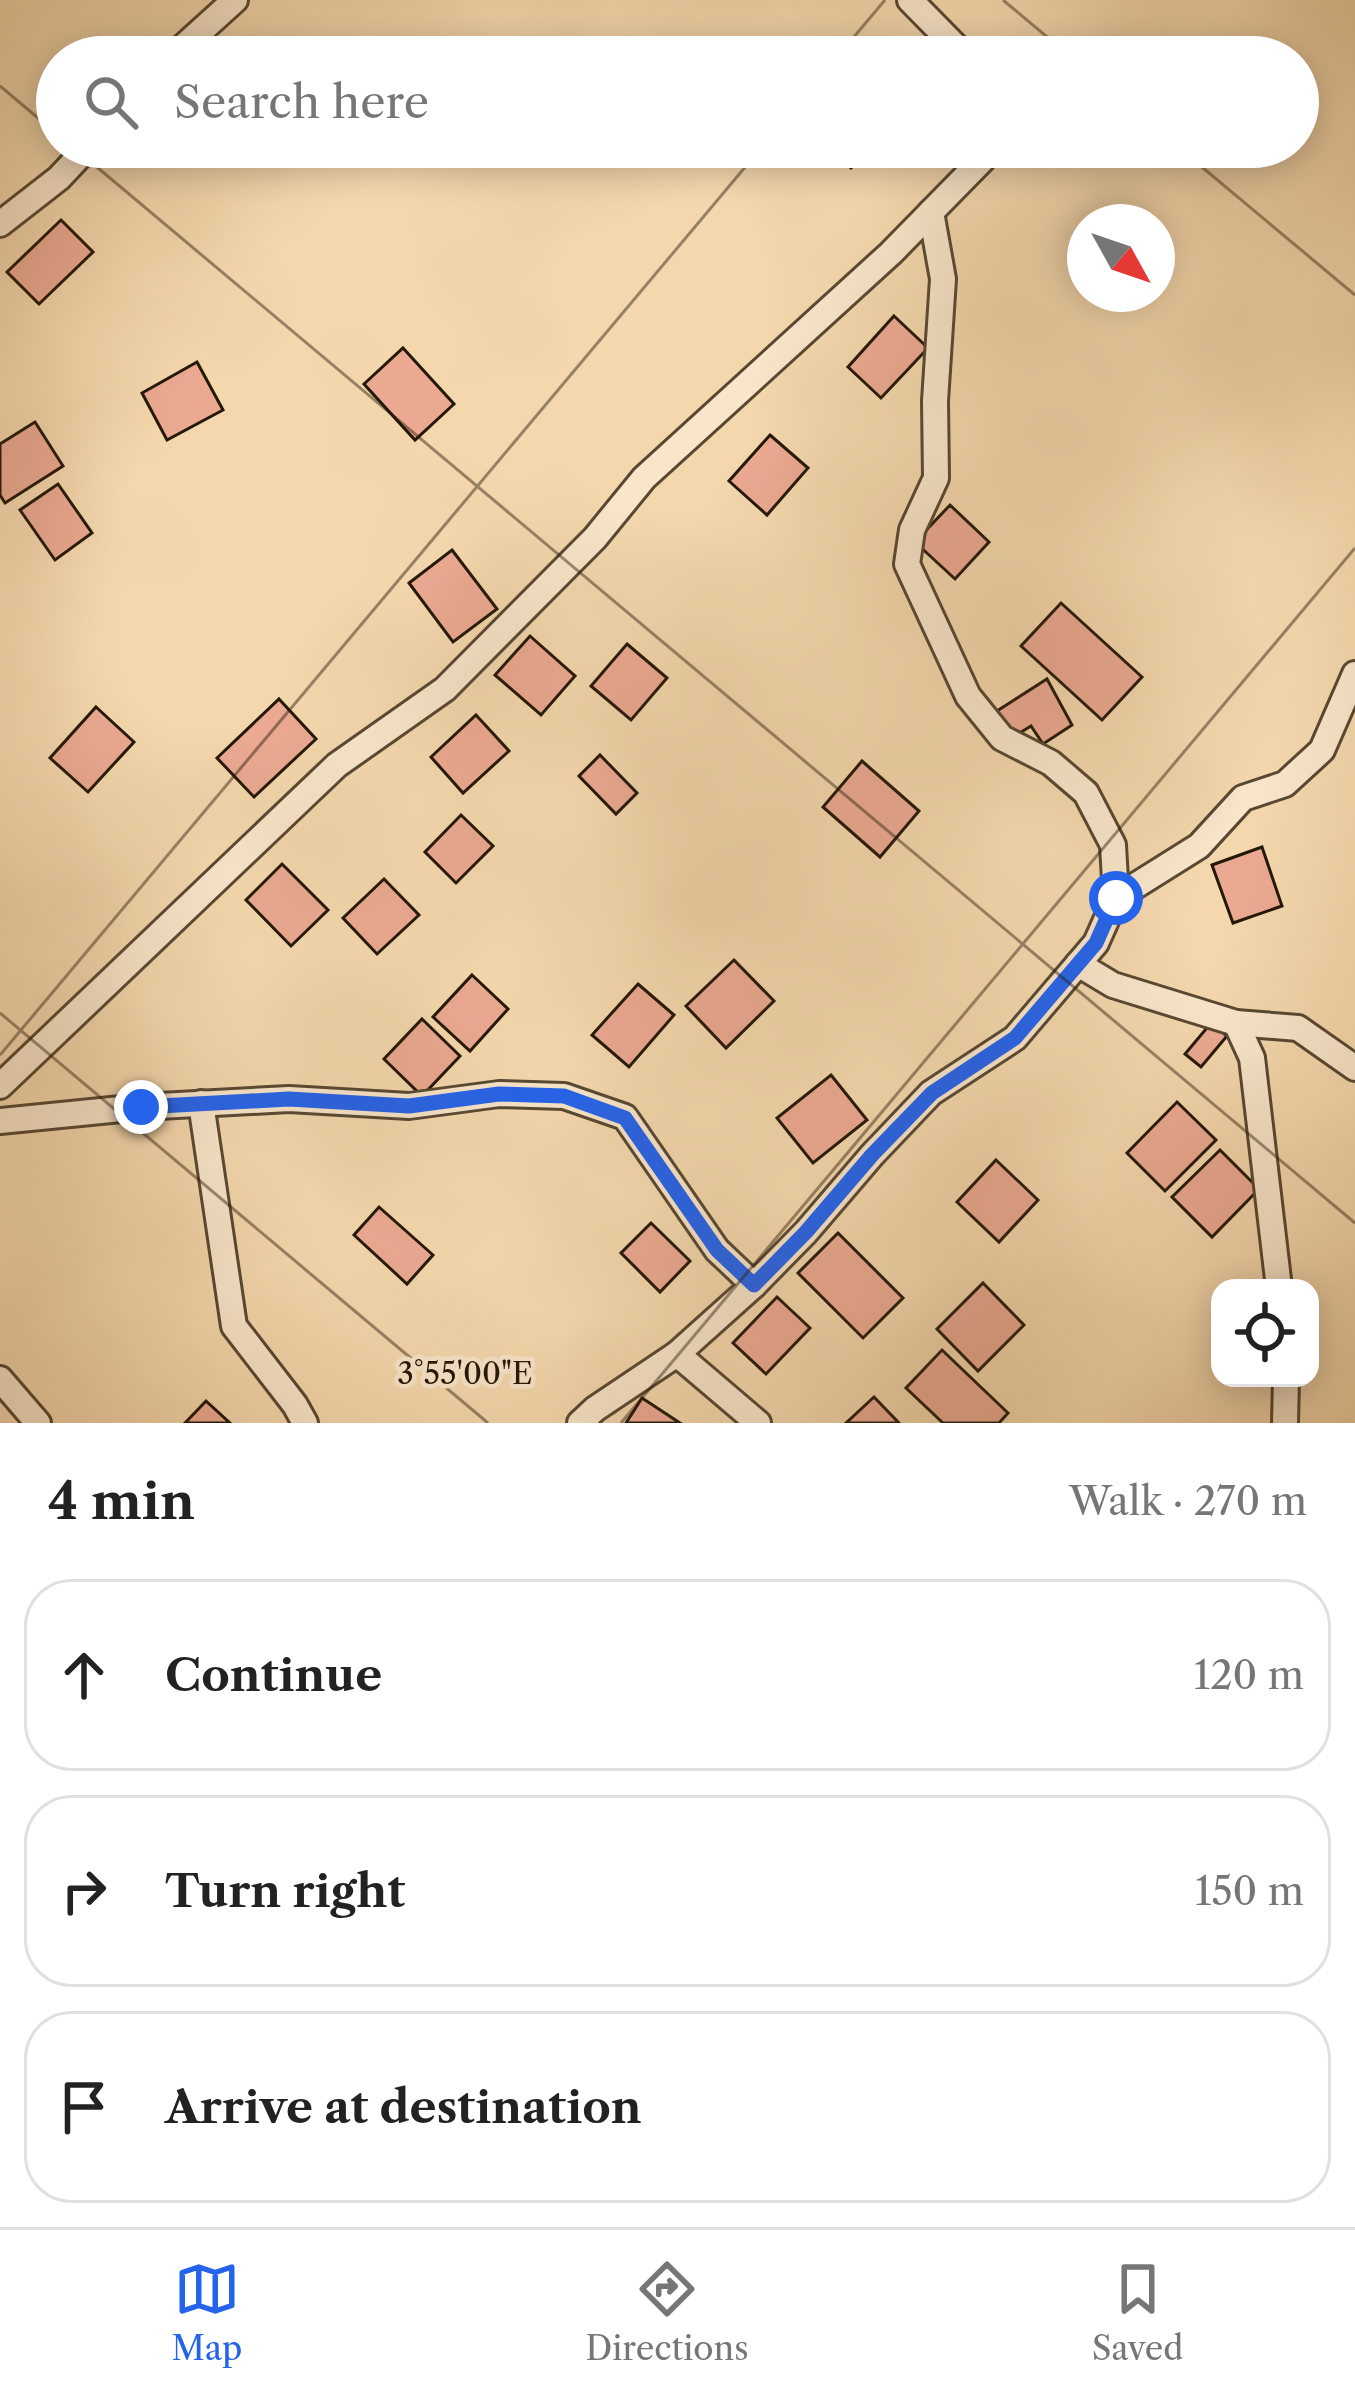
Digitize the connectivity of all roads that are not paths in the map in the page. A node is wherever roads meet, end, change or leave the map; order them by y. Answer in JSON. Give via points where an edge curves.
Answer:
{"nodes":[{"id":1,"x":235,"y":0,"type":"edge"},
{"id":2,"x":910,"y":0,"type":"edge"},
{"id":3,"x":195,"y":36,"type":"edge"},
{"id":4,"x":945,"y":36,"type":"edge"},
{"id":5,"x":68,"y":168,"type":"edge"},
{"id":6,"x":974,"y":168,"type":"edge"},
{"id":7,"x":931,"y":212,"type":"junction"},
{"id":8,"x":0,"y":224,"type":"edge"},
{"id":9,"x":1355,"y":674,"type":"edge"},
{"id":10,"x":1116,"y":898,"type":"junction"},
{"id":11,"x":1078,"y":964,"type":"junction"},
{"id":12,"x":1236,"y":1023,"type":"junction"},
{"id":13,"x":1355,"y":1069,"type":"edge"},
{"id":14,"x":0,"y":1086,"type":"edge"},
{"id":15,"x":201,"y":1103,"type":"junction"},
{"id":16,"x":0,"y":1121,"type":"edge"},
{"id":17,"x":1278,"y":1279,"type":"edge"},
{"id":18,"x":754,"y":1285,"type":"junction"},
{"id":19,"x":677,"y":1354,"type":"junction"},
{"id":20,"x":0,"y":1379,"type":"edge"},
{"id":21,"x":1286,"y":1387,"type":"edge"},
{"id":22,"x":38,"y":1423,"type":"edge"},
{"id":23,"x":305,"y":1423,"type":"edge"},
{"id":24,"x":580,"y":1423,"type":"edge"},
{"id":25,"x":758,"y":1423,"type":"edge"},
{"id":26,"x":1285,"y":1423,"type":"edge"}],
"edges":[{"from":1,"to":3,"type":"street"},
{"from":2,"to":4,"type":"street"},
{"from":5,"to":8,"type":"street"},
{"from":6,"to":7,"type":"street"},
{"from":7,"to":10,"type":"street","via":[[944,279],[936,478],[911,530],[907,564],[968,696],[1002,737],[1086,793],[1113,845]]},
{"from":7,"to":14,"type":"street","via":[[644,478],[596,538],[446,689],[337,765]]},
{"from":9,"to":10,"type":"street","via":[[1322,750],[1285,784],[1243,798],[1199,846]]},
{"from":10,"to":11,"type":"street"},
{"from":11,"to":12,"type":"street","via":[[1113,985]]},
{"from":11,"to":18,"type":"street","via":[[1015,1038],[932,1093]]},
{"from":12,"to":13,"type":"street","via":[[1298,1028]]},
{"from":12,"to":17,"type":"street","via":[[1252,1058]]},
{"from":15,"to":16,"type":"street"},
{"from":15,"to":18,"type":"street","via":[[409,1106],[499,1094],[564,1096],[625,1118],[717,1250]]},
{"from":15,"to":23,"type":"street","via":[[234,1326]]},
{"from":18,"to":19,"type":"street"},
{"from":19,"to":24,"type":"street"},
{"from":19,"to":25,"type":"street"},
{"from":20,"to":22,"type":"street"},
{"from":21,"to":26,"type":"street"}]}
